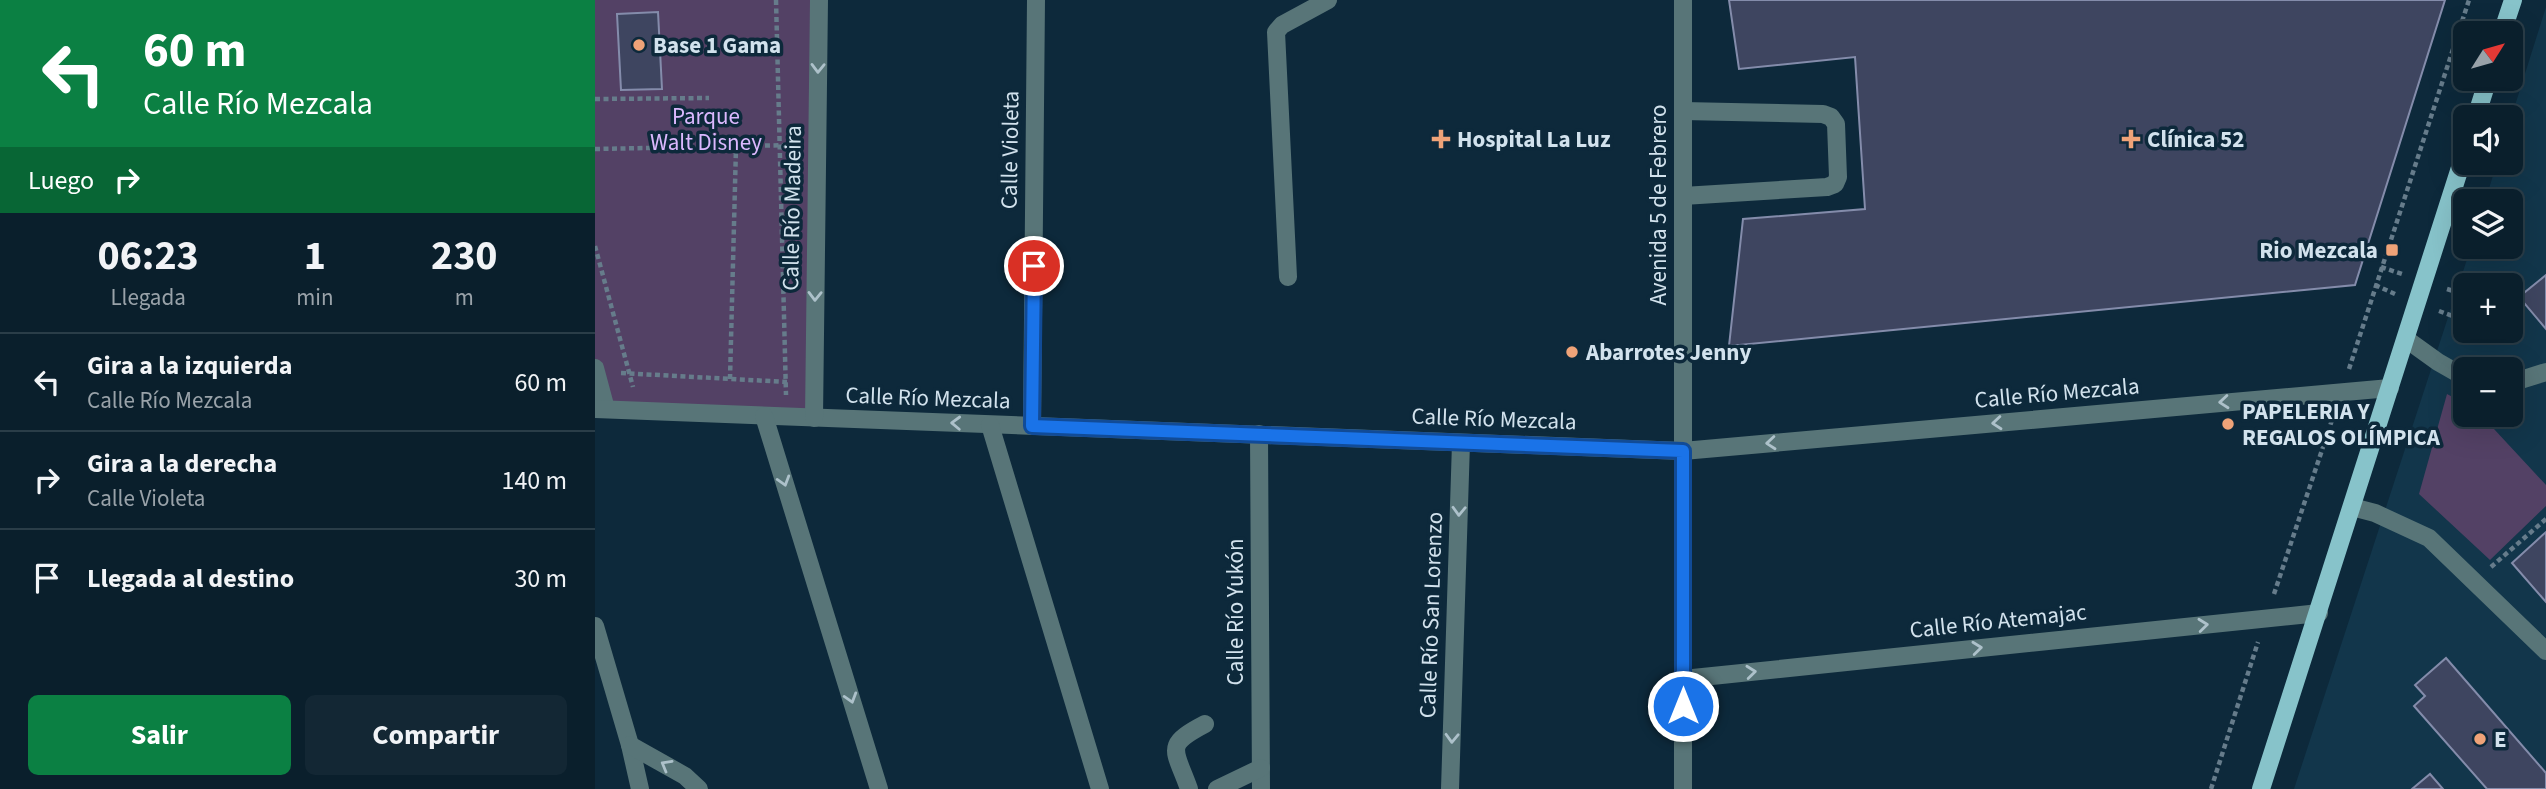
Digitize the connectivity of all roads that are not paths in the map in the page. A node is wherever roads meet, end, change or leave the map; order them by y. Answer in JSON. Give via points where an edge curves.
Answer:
{"nodes":[{"id":1,"x":819,"y":0,"type":"edge"},
{"id":2,"x":1036,"y":0,"type":"edge"},
{"id":3,"x":1328,"y":0,"type":"edge"},
{"id":4,"x":1683,"y":0,"type":"edge"},
{"id":5,"x":2513,"y":0,"type":"edge"},
{"id":6,"x":2506,"y":21,"type":"edge"},
{"id":7,"x":1683,"y":111,"type":"junction"},
{"id":8,"x":2458,"y":175,"type":"edge"},
{"id":9,"x":1683,"y":196,"type":"junction"},
{"id":10,"x":1288,"y":277,"type":"dead end"},
{"id":11,"x":2406,"y":339,"type":"junction"},
{"id":12,"x":596,"y":370,"type":"edge"},
{"id":13,"x":2453,"y":371,"type":"edge"},
{"id":14,"x":2546,"y":372,"type":"edge"},
{"id":15,"x":2523,"y":379,"type":"edge"},
{"id":16,"x":2390,"y":388,"type":"junction"},
{"id":17,"x":601,"y":409,"type":"edge"},
{"id":18,"x":764,"y":416,"type":"junction"},
{"id":19,"x":814,"y":418,"type":"junction"},
{"id":20,"x":990,"y":425,"type":"junction"},
{"id":21,"x":1032,"y":426,"type":"junction"},
{"id":22,"x":1259,"y":435,"type":"junction"},
{"id":23,"x":1461,"y":443,"type":"junction"},
{"id":24,"x":1683,"y":451,"type":"junction"},
{"id":25,"x":2352,"y":507,"type":"junction"},
{"id":26,"x":2319,"y":613,"type":"junction"},
{"id":27,"x":595,"y":626,"type":"edge"},
{"id":28,"x":2546,"y":651,"type":"edge"},
{"id":29,"x":1683,"y":678,"type":"junction"},
{"id":30,"x":1205,"y":724,"type":"dead end"},
{"id":31,"x":630,"y":745,"type":"junction"},
{"id":32,"x":1261,"y":768,"type":"junction"},
{"id":33,"x":640,"y":789,"type":"edge"},
{"id":34,"x":699,"y":789,"type":"edge"},
{"id":35,"x":879,"y":789,"type":"edge"},
{"id":36,"x":1100,"y":789,"type":"edge"},
{"id":37,"x":1189,"y":789,"type":"edge"},
{"id":38,"x":1217,"y":789,"type":"edge"},
{"id":39,"x":1261,"y":789,"type":"edge"},
{"id":40,"x":1450,"y":789,"type":"edge"},
{"id":41,"x":1682,"y":789,"type":"edge"},
{"id":42,"x":2261,"y":789,"type":"edge"}],
"edges":[{"from":1,"to":19,"type":"street","name":"Calle Río Madeira","one_way":true},
{"from":2,"to":21,"type":"street","name":"Calle Violeta"},
{"from":3,"to":10,"type":"street","via":[[1276,32]]},
{"from":4,"to":7,"type":"street","name":"Avenida 5 de Febrero"},
{"from":5,"to":6,"type":"main road"},
{"from":7,"to":9,"type":"street","name":"Avenida 5 de Febrero"},
{"from":7,"to":9,"type":"street","via":[[1831,117],[1836,124],[1838,177],[1827,187]]},
{"from":8,"to":11,"type":"main road"},
{"from":9,"to":24,"type":"street","name":"Avenida 5 de Febrero"},
{"from":11,"to":13,"type":"street"},
{"from":11,"to":16,"type":"main road"},
{"from":12,"to":17,"type":"street"},
{"from":14,"to":15,"type":"street"},
{"from":16,"to":24,"type":"street","name":"Calle Río Mezcala","one_way":true},
{"from":16,"to":25,"type":"main road"},
{"from":17,"to":18,"type":"street","name":"Calle Río Mezcala"},
{"from":18,"to":19,"type":"street","name":"Calle Río Mezcala"},
{"from":18,"to":35,"type":"street","one_way":true},
{"from":20,"to":19,"type":"street","name":"Calle Río Mezcala","one_way":true},
{"from":20,"to":21,"type":"street","name":"Calle Río Mezcala"},
{"from":20,"to":36,"type":"street"},
{"from":21,"to":22,"type":"street","name":"Calle Río Mezcala"},
{"from":22,"to":23,"type":"street","name":"Calle Río Mezcala"},
{"from":22,"to":32,"type":"street","name":"Calle Río Yukón"},
{"from":23,"to":24,"type":"street","name":"Calle Río Mezcala"},
{"from":23,"to":40,"type":"street","name":"Calle Río San Lorenzo","one_way":true},
{"from":24,"to":29,"type":"street","name":"Avenida 5 de Febrero"},
{"from":25,"to":26,"type":"main road"},
{"from":25,"to":28,"type":"street","via":[[2429,538]]},
{"from":29,"to":26,"type":"street","name":"Calle Río Atemajac","one_way":true},
{"from":26,"to":42,"type":"main road"},
{"from":27,"to":31,"type":"street"},
{"from":29,"to":41,"type":"street","name":"Avenida 5 de Febrero"},
{"from":30,"to":37,"type":"street","via":[[1177,743]]},
{"from":31,"to":33,"type":"street"},
{"from":34,"to":31,"type":"street","one_way":true},
{"from":32,"to":38,"type":"street"},
{"from":32,"to":39,"type":"street","name":"Calle Río Yukón"}]}
